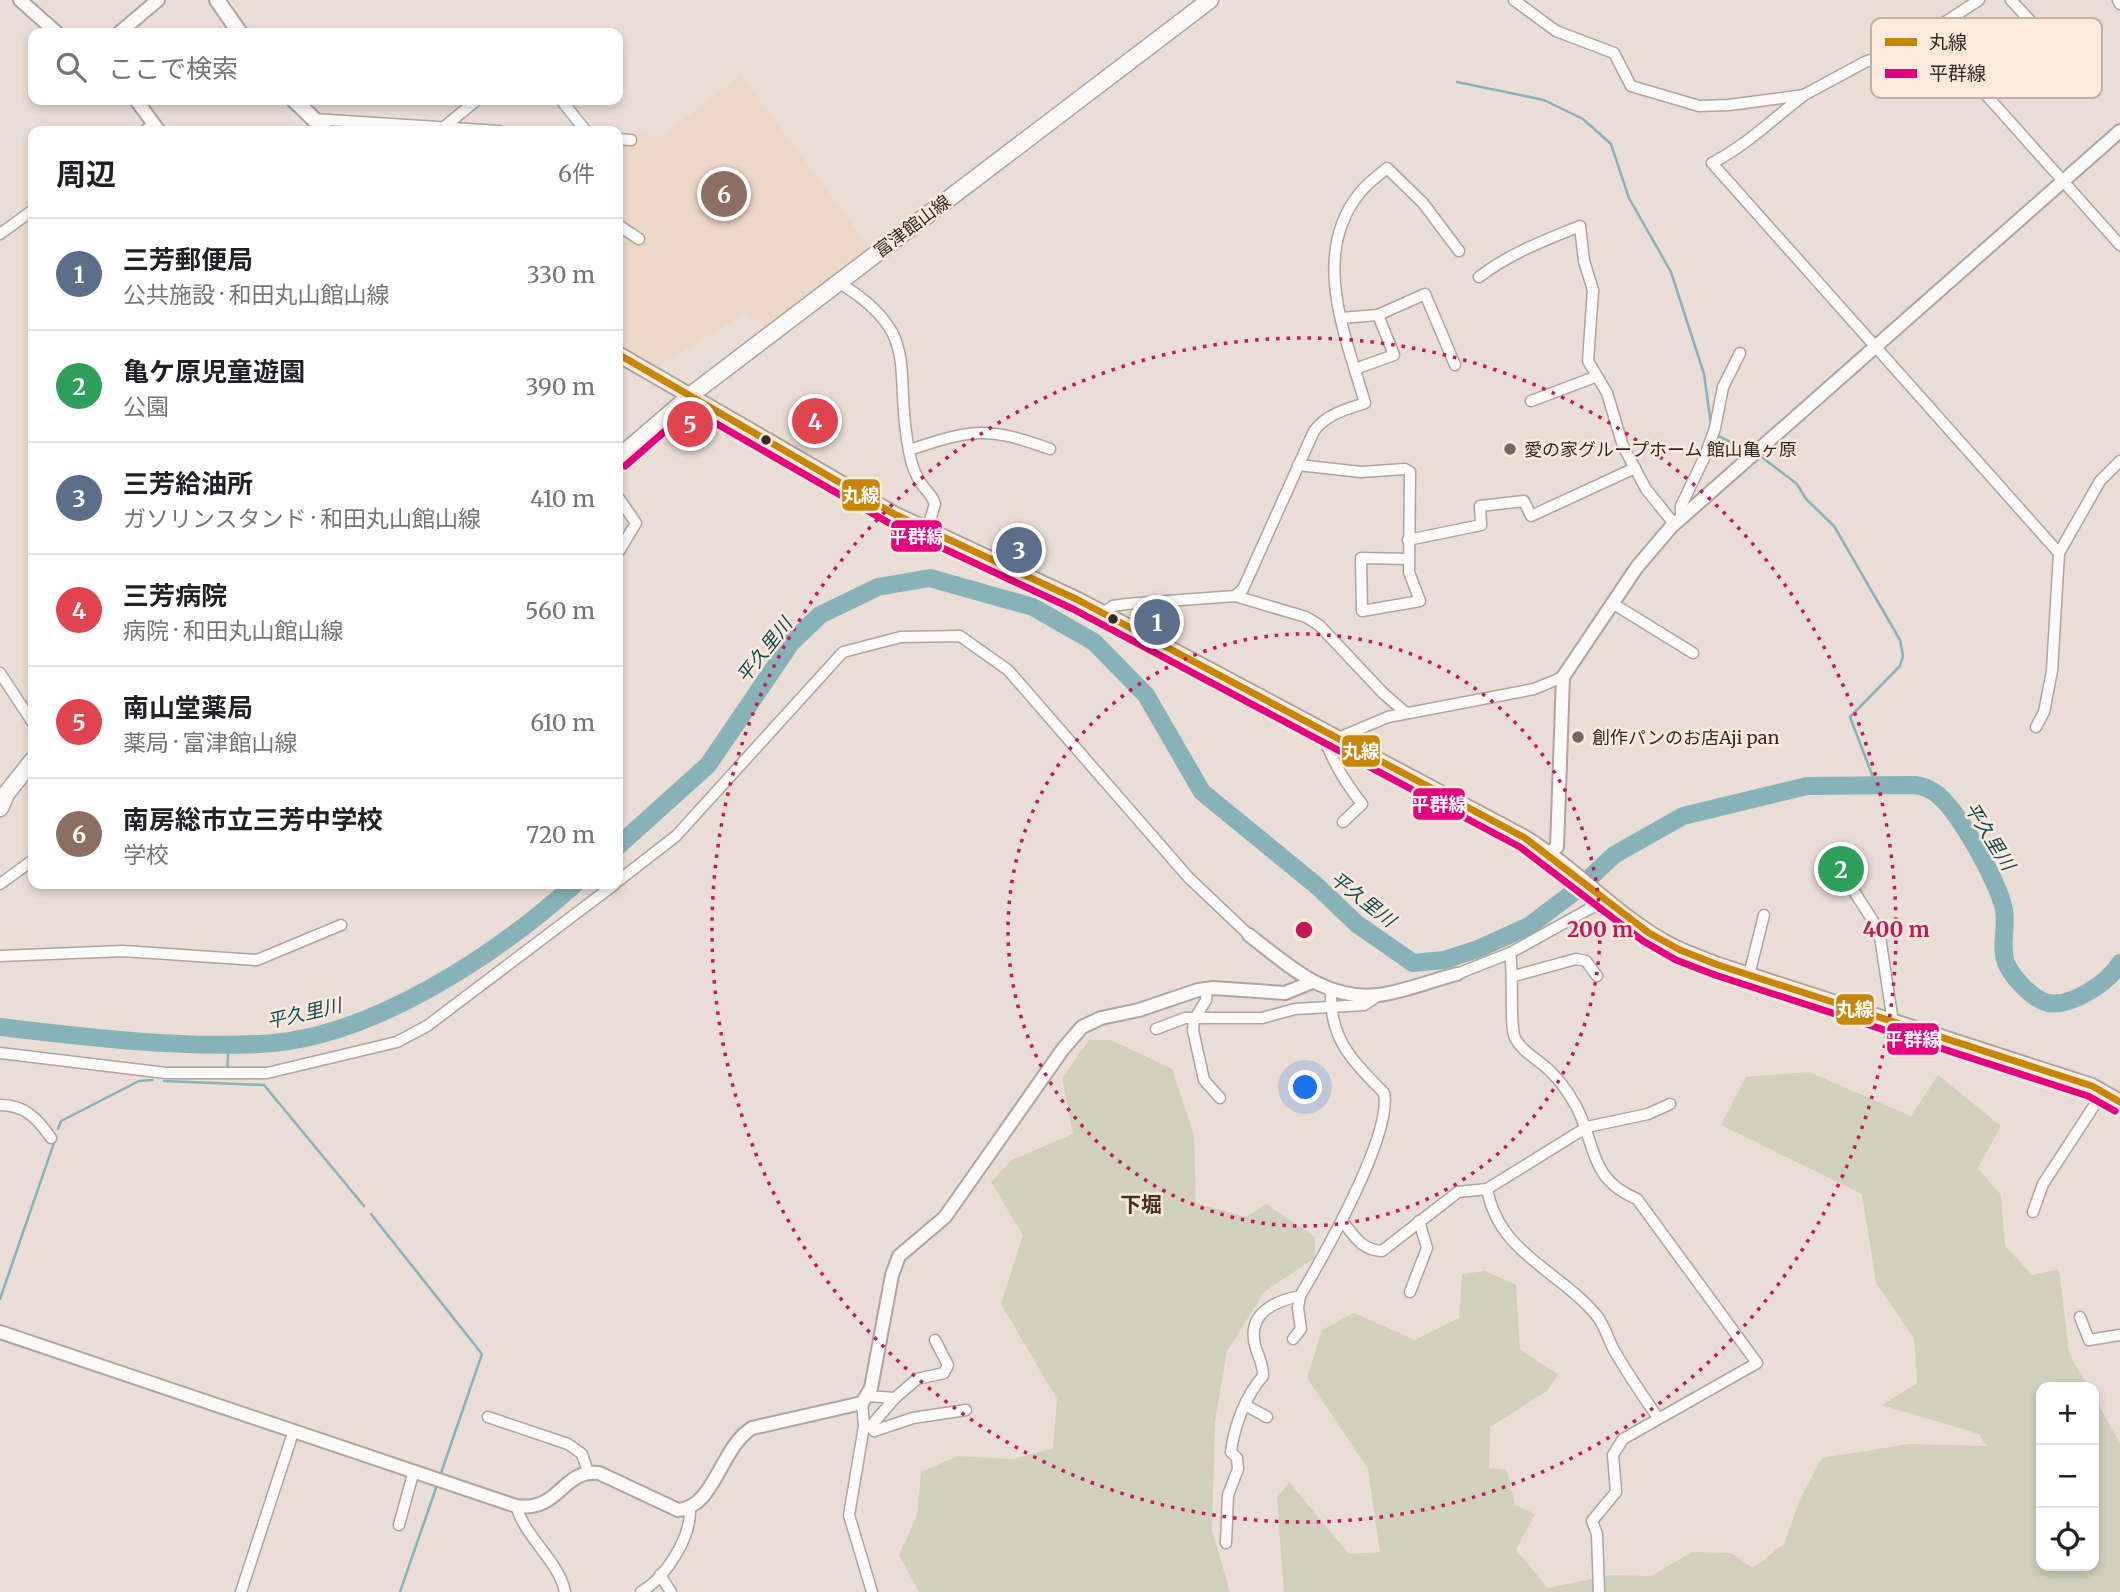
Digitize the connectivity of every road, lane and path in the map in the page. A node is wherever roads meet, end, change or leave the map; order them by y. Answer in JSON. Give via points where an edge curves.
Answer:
{"nodes":[{"id":1,"x":20,"y":0,"type":"edge"},
{"id":2,"x":158,"y":0,"type":"edge"},
{"id":3,"x":216,"y":0,"type":"edge"},
{"id":4,"x":1210,"y":0,"type":"edge"},
{"id":5,"x":1514,"y":0,"type":"edge"},
{"id":6,"x":1979,"y":0,"type":"edge"},
{"id":7,"x":2011,"y":0,"type":"edge"},
{"id":8,"x":1968,"y":3,"type":"edge"},
{"id":9,"x":1948,"y":18,"type":"edge"},
{"id":10,"x":2028,"y":18,"type":"edge"},
{"id":11,"x":51,"y":28,"type":"edge"},
{"id":12,"x":126,"y":28,"type":"edge"},
{"id":13,"x":236,"y":28,"type":"edge"},
{"id":14,"x":1871,"y":60,"type":"edge"},
{"id":15,"x":1804,"y":95,"type":"junction"},
{"id":16,"x":1989,"y":98,"type":"edge"},
{"id":17,"x":139,"y":105,"type":"edge"},
{"id":18,"x":299,"y":105,"type":"edge"},
{"id":19,"x":471,"y":105,"type":"edge"},
{"id":20,"x":565,"y":105,"type":"edge"},
{"id":21,"x":313,"y":119,"type":"junction"},
{"id":22,"x":150,"y":126,"type":"edge"},
{"id":23,"x":321,"y":126,"type":"edge"},
{"id":24,"x":428,"y":126,"type":"edge"},
{"id":25,"x":445,"y":126,"type":"edge"},
{"id":26,"x":582,"y":126,"type":"edge"},
{"id":27,"x":2120,"y":131,"type":"edge"},
{"id":28,"x":623,"y":139,"type":"edge"},
{"id":29,"x":631,"y":140,"type":"dead end"},
{"id":30,"x":2064,"y":181,"type":"junction"},
{"id":31,"x":28,"y":214,"type":"edge"},
{"id":32,"x":623,"y":228,"type":"edge"},
{"id":33,"x":0,"y":234,"type":"edge"},
{"id":34,"x":639,"y":239,"type":"dead end"},
{"id":35,"x":2120,"y":244,"type":"edge"},
{"id":36,"x":1459,"y":251,"type":"dead end"},
{"id":37,"x":1479,"y":278,"type":"dead end"},
{"id":38,"x":838,"y":282,"type":"junction"},
{"id":39,"x":1378,"y":315,"type":"junction"},
{"id":40,"x":1341,"y":318,"type":"junction"},
{"id":41,"x":1876,"y":349,"type":"junction"},
{"id":42,"x":1740,"y":353,"type":"dead end"},
{"id":43,"x":623,"y":357,"type":"edge"},
{"id":44,"x":1455,"y":365,"type":"dead end"},
{"id":45,"x":1355,"y":369,"type":"junction"},
{"id":46,"x":1595,"y":377,"type":"junction"},
{"id":47,"x":689,"y":396,"type":"junction"},
{"id":48,"x":1531,"y":401,"type":"dead end"},
{"id":49,"x":1051,"y":449,"type":"dead end"},
{"id":50,"x":909,"y":450,"type":"junction"},
{"id":51,"x":623,"y":454,"type":"edge"},
{"id":52,"x":2120,"y":461,"type":"edge"},
{"id":53,"x":1298,"y":465,"type":"junction"},
{"id":54,"x":1635,"y":468,"type":"junction"},
{"id":55,"x":623,"y":504,"type":"edge"},
{"id":56,"x":1678,"y":522,"type":"junction"},
{"id":57,"x":927,"y":530,"type":"junction"},
{"id":58,"x":1408,"y":540,"type":"junction"},
{"id":59,"x":623,"y":545,"type":"edge"},
{"id":60,"x":2059,"y":552,"type":"junction"},
{"id":61,"x":1409,"y":559,"type":"junction"},
{"id":62,"x":1235,"y":596,"type":"junction"},
{"id":63,"x":1612,"y":603,"type":"junction"},
{"id":64,"x":1101,"y":614,"type":"junction"},
{"id":65,"x":1693,"y":653,"type":"dead end"},
{"id":66,"x":0,"y":673,"type":"edge"},
{"id":67,"x":1563,"y":677,"type":"junction"},
{"id":68,"x":1406,"y":713,"type":"junction"},
{"id":69,"x":28,"y":715,"type":"edge"},
{"id":70,"x":2036,"y":727,"type":"dead end"},
{"id":71,"x":1321,"y":729,"type":"junction"},
{"id":72,"x":1338,"y":738,"type":"junction"},
{"id":73,"x":28,"y":766,"type":"edge"},
{"id":74,"x":0,"y":808,"type":"edge"},
{"id":75,"x":1343,"y":822,"type":"dead end"},
{"id":76,"x":1551,"y":855,"type":"junction"},
{"id":77,"x":28,"y":864,"type":"edge"},
{"id":78,"x":1844,"y":876,"type":"dead end"},
{"id":79,"x":623,"y":878,"type":"edge"},
{"id":80,"x":0,"y":884,"type":"edge"},
{"id":81,"x":608,"y":889,"type":"edge"},
{"id":82,"x":1605,"y":899,"type":"junction"},
{"id":83,"x":1764,"y":915,"type":"dead end"},
{"id":84,"x":341,"y":925,"type":"dead end"},
{"id":85,"x":1250,"y":934,"type":"joint"},
{"id":86,"x":1510,"y":953,"type":"junction"},
{"id":87,"x":0,"y":956,"type":"edge"},
{"id":88,"x":1457,"y":974,"type":"joint"},
{"id":89,"x":1749,"y":975,"type":"junction"},
{"id":90,"x":1514,"y":976,"type":"junction"},
{"id":91,"x":1597,"y":976,"type":"dead end"},
{"id":92,"x":1312,"y":982,"type":"junction"},
{"id":93,"x":1207,"y":989,"type":"junction"},
{"id":94,"x":1331,"y":990,"type":"junction"},
{"id":95,"x":1379,"y":995,"type":"junction"},
{"id":96,"x":1331,"y":1006,"type":"junction"},
{"id":97,"x":1194,"y":1020,"type":"junction"},
{"id":98,"x":1893,"y":1021,"type":"junction"},
{"id":99,"x":1156,"y":1029,"type":"dead end"},
{"id":100,"x":0,"y":1053,"type":"edge"},
{"id":101,"x":2103,"y":1092,"type":"junction"},
{"id":102,"x":1220,"y":1098,"type":"dead end"},
{"id":103,"x":2120,"y":1102,"type":"edge"},
{"id":104,"x":1670,"y":1104,"type":"dead end"},
{"id":105,"x":0,"y":1105,"type":"edge"},
{"id":106,"x":1587,"y":1127,"type":"junction"},
{"id":107,"x":51,"y":1138,"type":"dead end"},
{"id":108,"x":1487,"y":1189,"type":"junction"},
{"id":109,"x":2033,"y":1212,"type":"dead end"},
{"id":110,"x":1419,"y":1221,"type":"junction"},
{"id":111,"x":1343,"y":1222,"type":"junction"},
{"id":112,"x":1410,"y":1292,"type":"dead end"},
{"id":113,"x":1300,"y":1296,"type":"junction"},
{"id":114,"x":2080,"y":1317,"type":"dead end"},
{"id":115,"x":0,"y":1332,"type":"edge"},
{"id":116,"x":2120,"y":1335,"type":"edge"},
{"id":117,"x":1293,"y":1339,"type":"dead end"},
{"id":118,"x":935,"y":1340,"type":"dead end"},
{"id":119,"x":895,"y":1398,"type":"junction"},
{"id":120,"x":864,"y":1400,"type":"junction"},
{"id":121,"x":1245,"y":1405,"type":"junction"},
{"id":122,"x":966,"y":1410,"type":"dead end"},
{"id":123,"x":488,"y":1417,"type":"dead end"},
{"id":124,"x":1266,"y":1418,"type":"dead end"},
{"id":125,"x":1658,"y":1418,"type":"junction"},
{"id":126,"x":293,"y":1433,"type":"junction"},
{"id":127,"x":588,"y":1472,"type":"junction"},
{"id":128,"x":414,"y":1474,"type":"junction"},
{"id":129,"x":516,"y":1506,"type":"junction"},
{"id":130,"x":690,"y":1509,"type":"junction"},
{"id":131,"x":398,"y":1525,"type":"dead end"},
{"id":132,"x":1226,"y":1543,"type":"dead end"},
{"id":133,"x":660,"y":1575,"type":"junction"},
{"id":134,"x":241,"y":1592,"type":"edge"},
{"id":135,"x":565,"y":1592,"type":"edge"},
{"id":136,"x":641,"y":1592,"type":"edge"},
{"id":137,"x":671,"y":1592,"type":"edge"},
{"id":138,"x":872,"y":1592,"type":"edge"},
{"id":139,"x":1599,"y":1592,"type":"edge"}],
"edges":[{"from":1,"to":11,"type":"street"},
{"from":2,"to":12,"type":"street"},
{"from":3,"to":13,"type":"main road"},
{"from":4,"to":38,"type":"main road","name":"富津館山線"},
{"from":5,"to":15,"type":"street","via":[[1556,31],[1614,53],[1631,86],[1646,92],[1699,106]]},
{"from":6,"to":8,"type":"street"},
{"from":7,"to":10,"type":"street"},
{"from":8,"to":9,"type":"street"},
{"from":14,"to":15,"type":"street"},
{"from":15,"to":41,"type":"street","via":[[1746,144],[1712,163]]},
{"from":16,"to":30,"type":"street"},
{"from":17,"to":22,"type":"street"},
{"from":18,"to":21,"type":"main road"},
{"from":19,"to":25,"type":"street"},
{"from":20,"to":26,"type":"street"},
{"from":21,"to":23,"type":"main road"},
{"from":21,"to":24,"type":"street"},
{"from":27,"to":30,"type":"street"},
{"from":28,"to":29,"type":"street"},
{"from":30,"to":35,"type":"street"},
{"from":30,"to":41,"type":"street"},
{"from":31,"to":33,"type":"street"},
{"from":32,"to":34,"type":"street"},
{"from":36,"to":40,"type":"street","via":[[1423,203],[1387,168],[1360,192],[1342,225],[1332,276]]},
{"from":37,"to":46,"type":"street","via":[[1501,260],[1580,226],[1593,289],[1588,361]]},
{"from":38,"to":47,"type":"main road","name":"富津館山線"},
{"from":38,"to":50,"type":"street","via":[[861,296],[890,325],[900,351]]},
{"from":39,"to":40,"type":"street"},
{"from":39,"to":44,"type":"street","via":[[1425,294]]},
{"from":39,"to":45,"type":"street","via":[[1394,355]]},
{"from":40,"to":45,"type":"street"},
{"from":41,"to":56,"type":"street"},
{"from":41,"to":60,"type":"street"},
{"from":42,"to":56,"type":"street","via":[[1723,387],[1715,428]]},
{"from":43,"to":47,"type":"main road"},
{"from":45,"to":53,"type":"street","via":[[1365,403],[1322,420]]},
{"from":46,"to":48,"type":"street"},
{"from":46,"to":54,"type":"street","via":[[1607,393],[1623,446]]},
{"from":47,"to":51,"type":"main road","name":"富津館山線"},
{"from":47,"to":57,"type":"main road"},
{"from":49,"to":50,"type":"street","via":[[1006,433],[976,431]]},
{"from":50,"to":57,"type":"street","via":[[935,504]]},
{"from":52,"to":60,"type":"street","via":[[2100,481]]},
{"from":53,"to":58,"type":"street","via":[[1410,472]]},
{"from":53,"to":62,"type":"street","via":[[1243,589]]},
{"from":54,"to":56,"type":"street","via":[[1646,489]]},
{"from":54,"to":58,"type":"street","via":[[1531,516],[1524,501],[1480,506],[1481,525]]},
{"from":55,"to":59,"type":"street","via":[[636,523]]},
{"from":56,"to":63,"type":"street"},
{"from":57,"to":64,"type":"main road"},
{"from":58,"to":61,"type":"street"},
{"from":60,"to":70,"type":"street","via":[[2049,694]]},
{"from":61,"to":61,"type":"street","via":[[1420,601],[1362,611],[1361,558]]},
{"from":62,"to":64,"type":"street","via":[[1127,604]]},
{"from":62,"to":68,"type":"street","via":[[1319,625]]},
{"from":63,"to":65,"type":"street"},
{"from":63,"to":67,"type":"street"},
{"from":64,"to":71,"type":"main road"},
{"from":66,"to":69,"type":"street"},
{"from":67,"to":68,"type":"street","via":[[1534,689]]},
{"from":67,"to":76,"type":"street","via":[[1557,847]]},
{"from":68,"to":72,"type":"street"},
{"from":71,"to":72,"type":"main road"},
{"from":71,"to":75,"type":"street","via":[[1328,752],[1362,804]]},
{"from":72,"to":76,"type":"main road"},
{"from":73,"to":74,"type":"main road"},
{"from":76,"to":82,"type":"main road"},
{"from":77,"to":80,"type":"street"},
{"from":78,"to":98,"type":"street","via":[[1879,930]]},
{"from":79,"to":85,"type":"street","via":[[676,836],[843,652],[901,637],[960,636],[1008,670],[1188,877]]},
{"from":81,"to":100,"type":"street","via":[[427,1026],[397,1041],[267,1073],[166,1073]]},
{"from":82,"to":86,"type":"street"},
{"from":82,"to":89,"type":"main road","via":[[1667,944]]},
{"from":83,"to":89,"type":"street"},
{"from":84,"to":87,"type":"street","via":[[257,960],[123,951]]},
{"from":85,"to":92,"type":"street"},
{"from":86,"to":88,"type":"street"},
{"from":86,"to":90,"type":"street"},
{"from":88,"to":95,"type":"street"},
{"from":89,"to":98,"type":"main road"},
{"from":90,"to":91,"type":"street","via":[[1576,959],[1586,961]]},
{"from":90,"to":106,"type":"street","via":[[1514,1036],[1523,1050],[1550,1071]]},
{"from":92,"to":93,"type":"street","via":[[1285,993]]},
{"from":92,"to":94,"type":"street"},
{"from":93,"to":97,"type":"street"},
{"from":93,"to":120,"type":"street","via":[[1101,1018],[1082,1027],[1063,1048],[945,1217],[899,1256],[871,1388]]},
{"from":94,"to":95,"type":"street"},
{"from":94,"to":96,"type":"street"},
{"from":95,"to":96,"type":"street","via":[[1368,1004]]},
{"from":96,"to":97,"type":"street","via":[[1262,1018]]},
{"from":96,"to":111,"type":"street","via":[[1339,1041],[1384,1093],[1386,1102],[1378,1137]]},
{"from":97,"to":99,"type":"street","via":[[1165,1023]]},
{"from":97,"to":102,"type":"street","via":[[1204,1080]]},
{"from":98,"to":101,"type":"main road"},
{"from":101,"to":103,"type":"main road"},
{"from":101,"to":109,"type":"street","via":[[2043,1184]]},
{"from":104,"to":106,"type":"street","via":[[1648,1114]]},
{"from":105,"to":107,"type":"street","via":[[16,1105],[33,1116]]},
{"from":106,"to":108,"type":"street"},
{"from":106,"to":125,"type":"street","via":[[1598,1167],[1608,1183],[1637,1199],[1757,1363]]},
{"from":108,"to":110,"type":"street","via":[[1458,1192]]},
{"from":108,"to":125,"type":"street","via":[[1497,1224],[1600,1320],[1613,1349]]},
{"from":110,"to":111,"type":"street","via":[[1382,1251],[1369,1250]]},
{"from":110,"to":112,"type":"street","via":[[1427,1248]]},
{"from":111,"to":113,"type":"street"},
{"from":113,"to":117,"type":"street","via":[[1301,1329]]},
{"from":113,"to":121,"type":"street","via":[[1276,1300],[1259,1317],[1253,1333],[1263,1357],[1263,1376]]},
{"from":114,"to":116,"type":"street","via":[[2089,1340]]},
{"from":115,"to":126,"type":"street"},
{"from":118,"to":119,"type":"street","via":[[948,1366],[944,1373],[917,1379]]},
{"from":119,"to":120,"type":"street"},
{"from":119,"to":122,"type":"street","via":[[872,1421],[874,1431],[913,1418]]},
{"from":120,"to":130,"type":"street","via":[[752,1428],[739,1436],[702,1501]]},
{"from":120,"to":138,"type":"street","via":[[849,1515]]},
{"from":121,"to":124,"type":"street"},
{"from":121,"to":132,"type":"street","via":[[1231,1452],[1238,1469],[1228,1495]]},
{"from":123,"to":127,"type":"street","via":[[568,1444],[582,1454]]},
{"from":125,"to":139,"type":"street","via":[[1623,1439],[1613,1455],[1616,1492],[1591,1521],[1597,1534]]},
{"from":126,"to":128,"type":"street"},
{"from":126,"to":134,"type":"street"},
{"from":127,"to":129,"type":"street","via":[[579,1474],[544,1504]]},
{"from":127,"to":130,"type":"street","via":[[678,1510]]},
{"from":128,"to":129,"type":"street"},
{"from":128,"to":131,"type":"street"},
{"from":129,"to":135,"type":"street","via":[[531,1539],[560,1574]]},
{"from":130,"to":133,"type":"street","via":[[690,1525]]},
{"from":133,"to":136,"type":"street"},
{"from":133,"to":137,"type":"street"}]}
